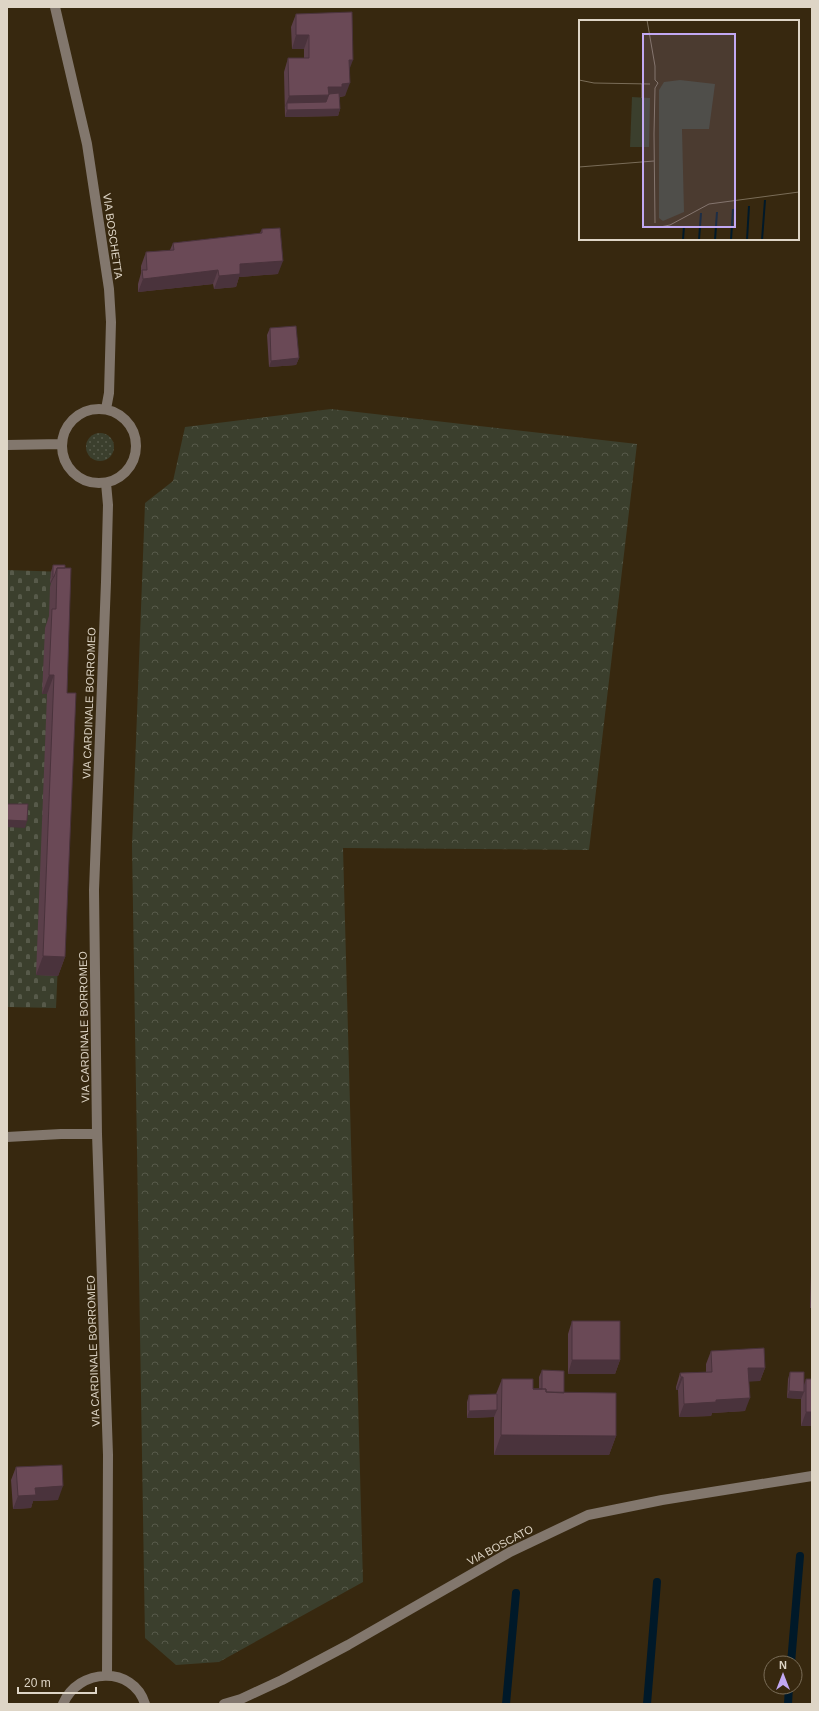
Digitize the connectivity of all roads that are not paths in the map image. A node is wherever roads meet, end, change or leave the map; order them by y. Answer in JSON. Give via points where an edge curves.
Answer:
{"nodes":[{"id":1,"x":55,"y":7,"type":"edge"},
{"id":2,"x":106,"y":410,"type":"junction"},
{"id":3,"x":7,"y":444,"type":"edge"},
{"id":4,"x":62,"y":444,"type":"junction"},
{"id":5,"x":106,"y":483,"type":"junction"},
{"id":6,"x":97,"y":1134,"type":"junction"},
{"id":7,"x":7,"y":1137,"type":"edge"},
{"id":8,"x":812,"y":1476,"type":"edge"},
{"id":9,"x":107,"y":1675,"type":"junction"},
{"id":10,"x":63,"y":1704,"type":"edge"},
{"id":11,"x":145,"y":1704,"type":"edge"},
{"id":12,"x":224,"y":1704,"type":"edge"}],
"edges":[{"from":1,"to":2,"type":"street","name":"VIA BOSCHETTA","via":[[87,144],[109,289],[111,322],[109,393]]},
{"from":2,"to":4,"type":"street","via":[[93,410],[72,421],[65,432]]},
{"from":2,"to":5,"type":"street","via":[[120,415],[130,425],[136,439],[136,454],[130,467],[120,478]]},
{"from":3,"to":4,"type":"street"},
{"from":4,"to":5,"type":"street","via":[[64,457],[70,469],[80,478],[92,483]]},
{"from":5,"to":6,"type":"street","name":"VIA CARDINALE BORROMEO","via":[[106,582],[94,890]]},
{"from":6,"to":7,"type":"street"},
{"from":6,"to":9,"type":"street","name":"VIA CARDINALE BORROMEO","via":[[108,1455]]},
{"from":8,"to":12,"type":"street","name":"VIA BOSCATO","via":[[662,1500],[588,1515],[510,1552],[282,1680]]},
{"from":9,"to":10,"type":"street","via":[[91,1677],[77,1684],[66,1696]]},
{"from":9,"to":11,"type":"street","via":[[129,1683],[138,1691]]}]}
